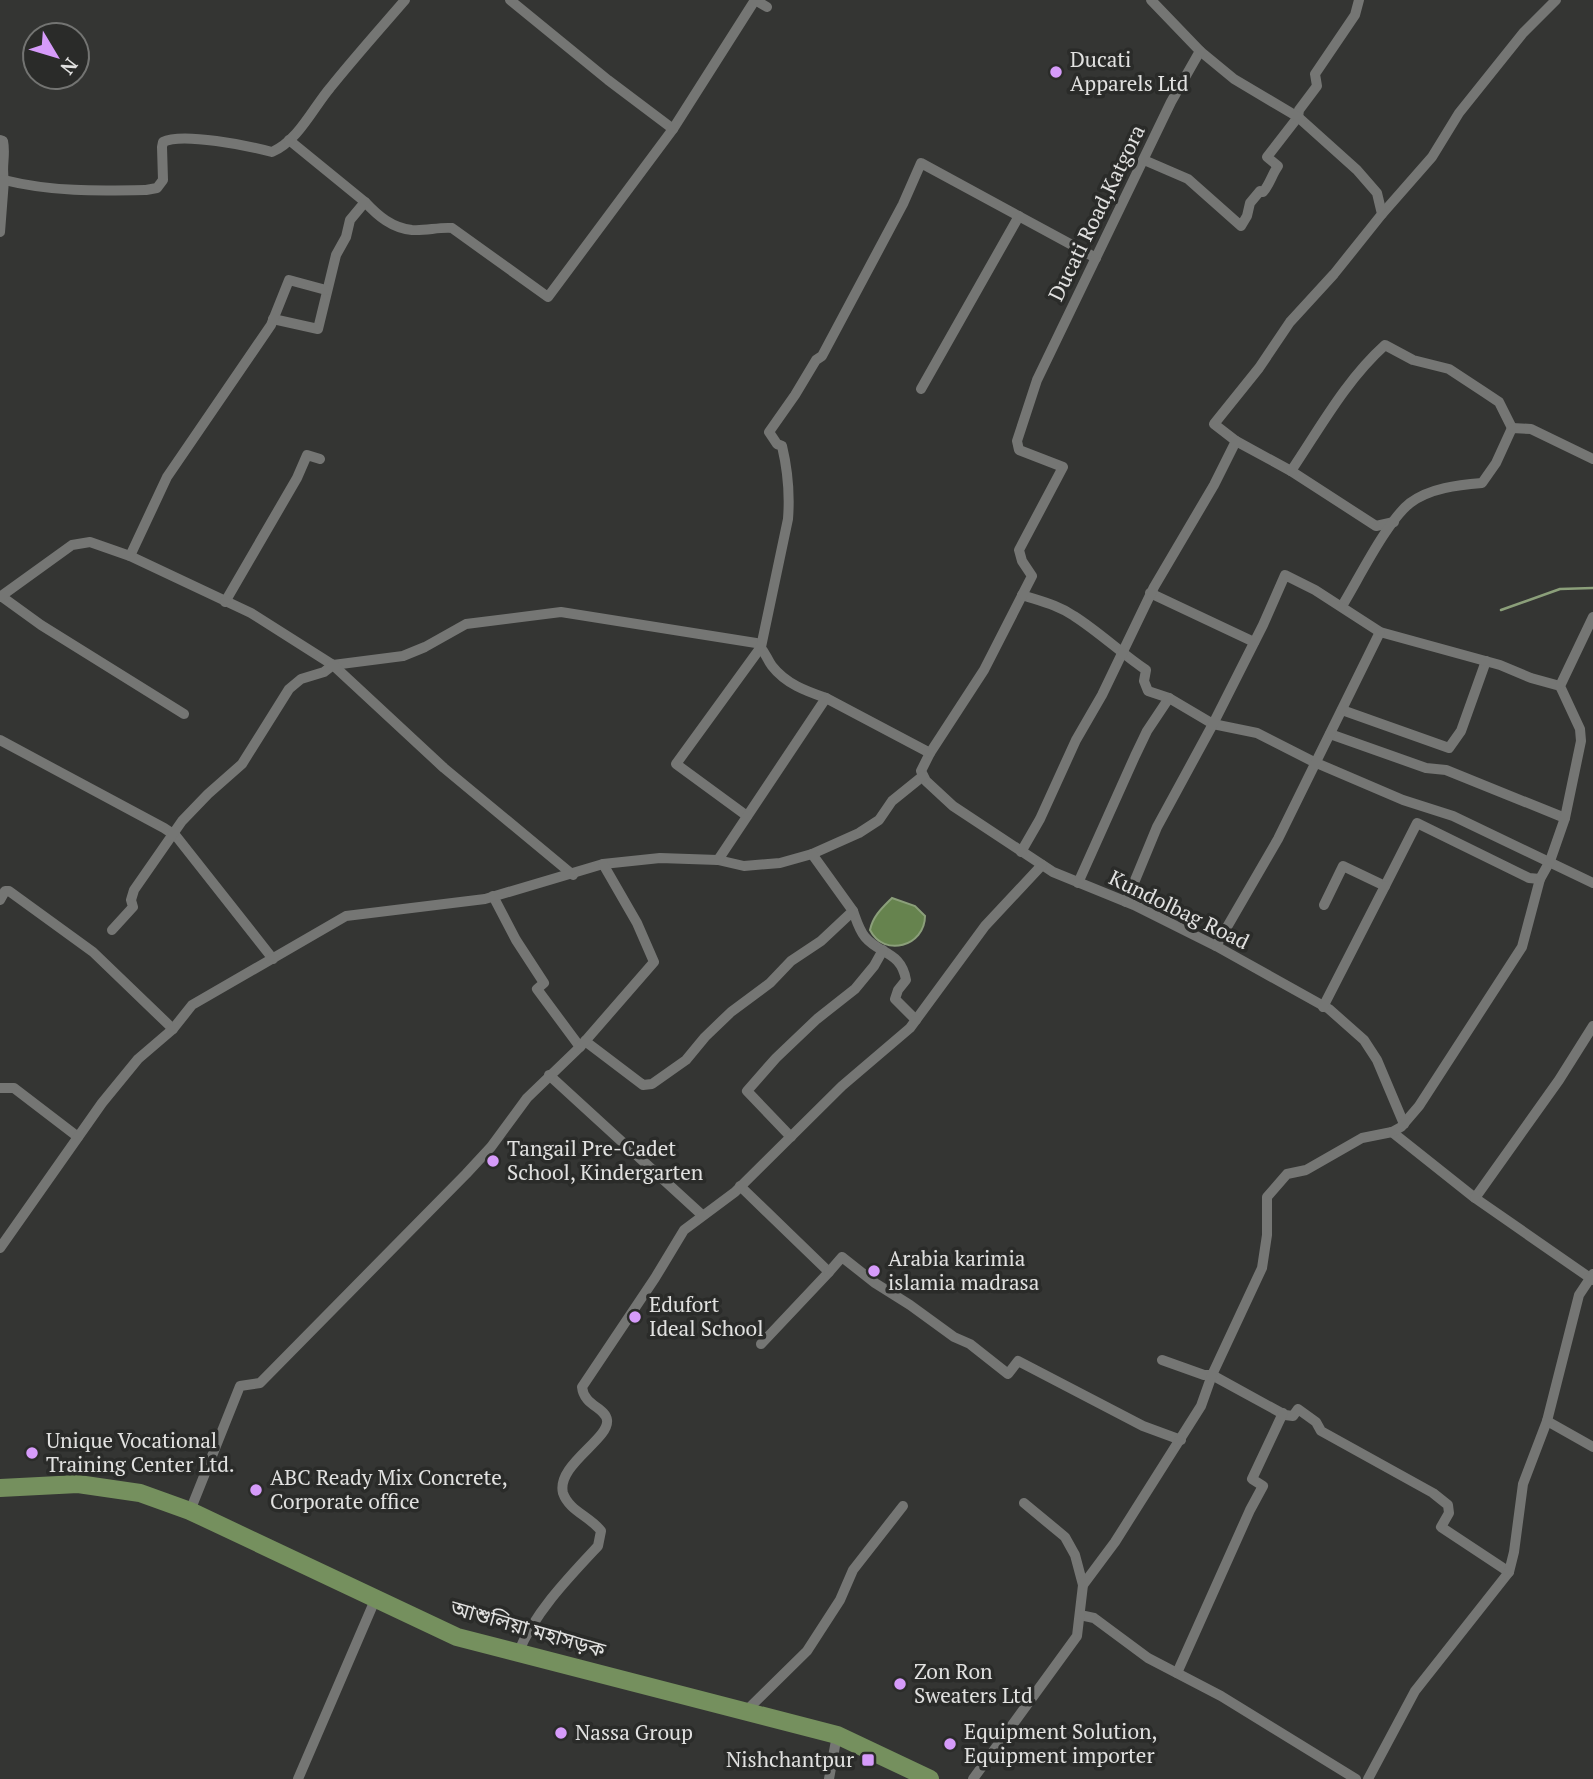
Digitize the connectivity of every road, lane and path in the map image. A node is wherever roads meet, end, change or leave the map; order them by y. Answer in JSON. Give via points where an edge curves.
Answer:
{"nodes":[{"id":1,"x":405,"y":0,"type":"edge"},
{"id":2,"x":510,"y":0,"type":"edge"},
{"id":3,"x":755,"y":0,"type":"edge"},
{"id":4,"x":1151,"y":0,"type":"edge"},
{"id":5,"x":1359,"y":0,"type":"edge"},
{"id":6,"x":1556,"y":0,"type":"edge"},
{"id":7,"x":767,"y":7,"type":"dead end"},
{"id":8,"x":1200,"y":51,"type":"junction"},
{"id":9,"x":1298,"y":117,"type":"junction"},
{"id":10,"x":673,"y":130,"type":"junction"},
{"id":11,"x":0,"y":139,"type":"edge"},
{"id":12,"x":289,"y":140,"type":"junction"},
{"id":13,"x":1144,"y":160,"type":"junction"},
{"id":14,"x":4,"y":180,"type":"junction"},
{"id":15,"x":365,"y":202,"type":"junction"},
{"id":16,"x":1381,"y":214,"type":"junction"},
{"id":17,"x":1019,"y":216,"type":"junction"},
{"id":18,"x":0,"y":232,"type":"edge"},
{"id":19,"x":1097,"y":258,"type":"junction"},
{"id":20,"x":326,"y":290,"type":"junction"},
{"id":21,"x":273,"y":319,"type":"junction"},
{"id":22,"x":921,"y":389,"type":"dead end"},
{"id":23,"x":1512,"y":428,"type":"junction"},
{"id":24,"x":1236,"y":441,"type":"junction"},
{"id":25,"x":320,"y":458,"type":"dead end"},
{"id":26,"x":1593,"y":458,"type":"edge"},
{"id":27,"x":1291,"y":471,"type":"junction"},
{"id":28,"x":1394,"y":523,"type":"junction"},
{"id":29,"x":130,"y":556,"type":"junction"},
{"id":30,"x":1150,"y":593,"type":"junction"},
{"id":31,"x":1022,"y":595,"type":"junction"},
{"id":32,"x":0,"y":597,"type":"edge"},
{"id":33,"x":225,"y":602,"type":"junction"},
{"id":34,"x":1342,"y":607,"type":"junction"},
{"id":35,"x":1593,"y":617,"type":"edge"},
{"id":36,"x":1380,"y":632,"type":"junction"},
{"id":37,"x":1254,"y":642,"type":"junction"},
{"id":38,"x":761,"y":647,"type":"junction"},
{"id":39,"x":1122,"y":653,"type":"junction"},
{"id":40,"x":1486,"y":662,"type":"junction"},
{"id":41,"x":333,"y":665,"type":"junction"},
{"id":42,"x":1560,"y":686,"type":"junction"},
{"id":43,"x":826,"y":698,"type":"junction"},
{"id":44,"x":1169,"y":698,"type":"junction"},
{"id":45,"x":1342,"y":710,"type":"junction"},
{"id":46,"x":184,"y":714,"type":"dead end"},
{"id":47,"x":1213,"y":724,"type":"junction"},
{"id":48,"x":1580,"y":729,"type":"junction"},
{"id":49,"x":1330,"y":734,"type":"junction"},
{"id":50,"x":1593,"y":736,"type":"edge"},
{"id":51,"x":0,"y":740,"type":"edge"},
{"id":52,"x":930,"y":753,"type":"junction"},
{"id":53,"x":1314,"y":762,"type":"junction"},
{"id":54,"x":923,"y":776,"type":"junction"},
{"id":55,"x":747,"y":816,"type":"junction"},
{"id":56,"x":1565,"y":818,"type":"junction"},
{"id":57,"x":173,"y":834,"type":"junction"},
{"id":58,"x":1021,"y":852,"type":"junction"},
{"id":59,"x":812,"y":854,"type":"junction"},
{"id":60,"x":718,"y":860,"type":"junction"},
{"id":61,"x":1550,"y":861,"type":"junction"},
{"id":62,"x":603,"y":864,"type":"junction"},
{"id":63,"x":1042,"y":865,"type":"junction"},
{"id":64,"x":573,"y":875,"type":"junction"},
{"id":65,"x":1540,"y":879,"type":"junction"},
{"id":66,"x":1078,"y":883,"type":"junction"},
{"id":67,"x":1593,"y":883,"type":"edge"},
{"id":68,"x":1385,"y":886,"type":"junction"},
{"id":69,"x":493,"y":897,"type":"junction"},
{"id":70,"x":0,"y":900,"type":"edge"},
{"id":71,"x":1126,"y":902,"type":"junction"},
{"id":72,"x":1324,"y":905,"type":"dead end"},
{"id":73,"x":853,"y":911,"type":"junction"},
{"id":74,"x":112,"y":930,"type":"dead end"},
{"id":75,"x":1216,"y":946,"type":"junction"},
{"id":76,"x":883,"y":950,"type":"junction"},
{"id":77,"x":273,"y":959,"type":"junction"},
{"id":78,"x":1323,"y":1007,"type":"junction"},
{"id":79,"x":916,"y":1020,"type":"junction"},
{"id":80,"x":1593,"y":1026,"type":"edge"},
{"id":81,"x":173,"y":1029,"type":"junction"},
{"id":82,"x":582,"y":1044,"type":"junction"},
{"id":83,"x":549,"y":1075,"type":"junction"},
{"id":84,"x":0,"y":1088,"type":"edge"},
{"id":85,"x":1404,"y":1124,"type":"junction"},
{"id":86,"x":1392,"y":1132,"type":"junction"},
{"id":87,"x":78,"y":1137,"type":"junction"},
{"id":88,"x":791,"y":1137,"type":"junction"},
{"id":89,"x":740,"y":1186,"type":"junction"},
{"id":90,"x":1475,"y":1198,"type":"junction"},
{"id":91,"x":702,"y":1215,"type":"junction"},
{"id":92,"x":0,"y":1248,"type":"edge"},
{"id":93,"x":829,"y":1272,"type":"junction"},
{"id":94,"x":1592,"y":1277,"type":"edge"},
{"id":95,"x":761,"y":1344,"type":"dead end"},
{"id":96,"x":1162,"y":1360,"type":"dead end"},
{"id":97,"x":1212,"y":1375,"type":"junction"},
{"id":98,"x":1283,"y":1413,"type":"junction"},
{"id":99,"x":1547,"y":1421,"type":"junction"},
{"id":100,"x":1181,"y":1440,"type":"junction"},
{"id":101,"x":1593,"y":1447,"type":"edge"},
{"id":102,"x":0,"y":1488,"type":"edge"},
{"id":103,"x":1024,"y":1503,"type":"dead end"},
{"id":104,"x":903,"y":1506,"type":"dead end"},
{"id":105,"x":190,"y":1511,"type":"junction"},
{"id":106,"x":1509,"y":1572,"type":"junction"},
{"id":107,"x":1083,"y":1584,"type":"junction"},
{"id":108,"x":375,"y":1600,"type":"junction"},
{"id":109,"x":1080,"y":1615,"type":"junction"},
{"id":110,"x":518,"y":1653,"type":"junction"},
{"id":111,"x":1177,"y":1673,"type":"junction"},
{"id":112,"x":746,"y":1711,"type":"junction"},
{"id":113,"x":837,"y":1735,"type":"junction"},
{"id":114,"x":298,"y":1779,"type":"edge"},
{"id":115,"x":829,"y":1779,"type":"edge"},
{"id":116,"x":930,"y":1779,"type":"edge"},
{"id":117,"x":972,"y":1779,"type":"edge"},
{"id":118,"x":1356,"y":1779,"type":"edge"},
{"id":119,"x":1368,"y":1779,"type":"edge"}],
"edges":[{"from":1,"to":12,"type":"street"},
{"from":2,"to":10,"type":"street"},
{"from":3,"to":7,"type":"street"},
{"from":3,"to":10,"type":"street"},
{"from":4,"to":8,"type":"street"},
{"from":5,"to":9,"type":"street","via":[[1315,74],[1317,86]]},
{"from":6,"to":16,"type":"street","via":[[1523,33],[1459,113],[1440,146]]},
{"from":8,"to":9,"type":"street","via":[[1234,79]]},
{"from":8,"to":13,"type":"street","name":"Ducati Road,Katgora"},
{"from":9,"to":13,"type":"street","via":[[1267,157],[1278,166],[1268,187],[1250,203],[1241,226],[1188,179]]},
{"from":9,"to":16,"type":"street","via":[[1366,179],[1377,193]]},
{"from":10,"to":15,"type":"street","via":[[548,297],[452,228],[410,230],[382,220]]},
{"from":11,"to":14,"type":"street","via":[[6,152],[1,166]]},
{"from":12,"to":14,"type":"street","via":[[272,152],[169,138],[162,147],[163,180],[157,188],[146,190],[62,191]]},
{"from":12,"to":15,"type":"street"},
{"from":13,"to":19,"type":"street","name":"Ducati Road,Katgora"},
{"from":14,"to":18,"type":"street"},
{"from":15,"to":20,"type":"street","via":[[350,220]]},
{"from":16,"to":24,"type":"street","via":[[1290,322],[1214,424]]},
{"from":17,"to":19,"type":"street"},
{"from":17,"to":22,"type":"street"},
{"from":17,"to":38,"type":"street","via":[[921,163],[822,356],[769,432],[782,446],[790,498]]},
{"from":19,"to":31,"type":"street","name":"Ducati Road,Katgora","via":[[1037,380],[1017,441],[1019,450],[1063,467],[1019,550],[1032,576]]},
{"from":20,"to":21,"type":"street","via":[[289,280]]},
{"from":20,"to":21,"type":"street","via":[[318,329]]},
{"from":21,"to":29,"type":"street","via":[[167,477]]},
{"from":23,"to":26,"type":"street","via":[[1531,429]]},
{"from":23,"to":27,"type":"street","via":[[1499,402],[1485,392],[1449,369],[1385,345],[1348,386]]},
{"from":23,"to":28,"type":"street","via":[[1482,483],[1455,485],[1424,495]]},
{"from":24,"to":27,"type":"street"},
{"from":24,"to":30,"type":"street"},
{"from":25,"to":33,"type":"street","via":[[307,455]]},
{"from":27,"to":28,"type":"street","via":[[1377,526]]},
{"from":28,"to":34,"type":"street"},
{"from":29,"to":32,"type":"street","via":[[90,542],[72,545]]},
{"from":29,"to":33,"type":"street"},
{"from":30,"to":37,"type":"street"},
{"from":30,"to":39,"type":"street"},
{"from":31,"to":39,"type":"street","via":[[1074,616]]},
{"from":31,"to":52,"type":"street","via":[[984,670]]},
{"from":32,"to":46,"type":"street"},
{"from":33,"to":41,"type":"street","via":[[251,613]]},
{"from":34,"to":36,"type":"street"},
{"from":34,"to":37,"type":"street","via":[[1285,575]]},
{"from":35,"to":42,"type":"street"},
{"from":36,"to":40,"type":"street"},
{"from":36,"to":45,"type":"street"},
{"from":37,"to":47,"type":"street"},
{"from":38,"to":41,"type":"street","via":[[561,612],[466,624],[403,656]]},
{"from":38,"to":43,"type":"street","via":[[773,667],[790,682]]},
{"from":38,"to":55,"type":"street","via":[[676,764]]},
{"from":39,"to":44,"type":"street","via":[[1146,670],[1144,681],[1149,691]]},
{"from":39,"to":58,"type":"street"},
{"from":40,"to":42,"type":"street"},
{"from":40,"to":45,"type":"street","via":[[1461,731],[1449,748]]},
{"from":41,"to":57,"type":"street","via":[[289,689],[242,764]]},
{"from":41,"to":64,"type":"street","via":[[444,768]]},
{"from":42,"to":48,"type":"street"},
{"from":43,"to":52,"type":"street"},
{"from":43,"to":55,"type":"street"},
{"from":44,"to":47,"type":"street"},
{"from":44,"to":66,"type":"street","via":[[1141,743]]},
{"from":45,"to":49,"type":"street"},
{"from":47,"to":53,"type":"street","via":[[1257,733]]},
{"from":47,"to":71,"type":"street","via":[[1157,827]]},
{"from":48,"to":50,"type":"street"},
{"from":48,"to":56,"type":"street"},
{"from":49,"to":53,"type":"street"},
{"from":49,"to":56,"type":"street","via":[[1426,768],[1446,770]]},
{"from":51,"to":57,"type":"street"},
{"from":52,"to":54,"type":"street"},
{"from":53,"to":61,"type":"street","via":[[1453,816]]},
{"from":53,"to":75,"type":"street","via":[[1278,839]]},
{"from":54,"to":58,"type":"street","name":"Kundolbag Road","via":[[953,806]]},
{"from":54,"to":59,"type":"street","via":[[892,801],[879,820]]},
{"from":55,"to":60,"type":"street"},
{"from":56,"to":61,"type":"street"},
{"from":57,"to":74,"type":"street","via":[[134,890],[133,907]]},
{"from":57,"to":77,"type":"street"},
{"from":58,"to":63,"type":"street","name":"Kundolbag Road"},
{"from":59,"to":60,"type":"street","via":[[744,866]]},
{"from":59,"to":73,"type":"street"},
{"from":60,"to":62,"type":"street","via":[[660,858]]},
{"from":61,"to":65,"type":"street"},
{"from":61,"to":67,"type":"street"},
{"from":62,"to":64,"type":"street"},
{"from":62,"to":82,"type":"street","via":[[654,962]]},
{"from":63,"to":66,"type":"street","name":"Kundolbag Road"},
{"from":63,"to":79,"type":"street","via":[[985,926]]},
{"from":64,"to":69,"type":"street"},
{"from":65,"to":68,"type":"street","via":[[1529,878],[1417,823]]},
{"from":65,"to":85,"type":"street","via":[[1522,947]]},
{"from":66,"to":71,"type":"street","name":"Kundolbag Road"},
{"from":68,"to":72,"type":"street","via":[[1343,866]]},
{"from":68,"to":78,"type":"street"},
{"from":69,"to":77,"type":"street","via":[[346,916]]},
{"from":69,"to":82,"type":"street","via":[[544,983],[537,989]]},
{"from":70,"to":81,"type":"street","via":[[9,891],[93,952]]},
{"from":71,"to":75,"type":"street","name":"Kundolbag Road"},
{"from":73,"to":76,"type":"street","via":[[865,937]]},
{"from":73,"to":82,"type":"street","via":[[713,1027],[686,1060],[652,1084],[643,1085]]},
{"from":75,"to":78,"type":"street","name":"Kundolbag Road"},
{"from":76,"to":79,"type":"street","via":[[904,970],[906,980],[895,999]]},
{"from":76,"to":88,"type":"street","via":[[855,989],[817,1019],[747,1091]]},
{"from":77,"to":81,"type":"street","via":[[192,1005]]},
{"from":78,"to":85,"type":"street","name":"Kundolbag Road","via":[[1364,1040]]},
{"from":79,"to":88,"type":"street"},
{"from":80,"to":90,"type":"street"},
{"from":81,"to":87,"type":"street","via":[[138,1059]]},
{"from":82,"to":83,"type":"street"},
{"from":83,"to":91,"type":"street"},
{"from":83,"to":105,"type":"street","via":[[466,1174],[260,1383],[240,1386]]},
{"from":84,"to":87,"type":"street","via":[[14,1088]]},
{"from":85,"to":86,"type":"street"},
{"from":86,"to":90,"type":"street"},
{"from":86,"to":97,"type":"street","via":[[1362,1138],[1306,1170],[1287,1174],[1267,1197],[1262,1268]]},
{"from":87,"to":92,"type":"street"},
{"from":88,"to":89,"type":"street"},
{"from":89,"to":91,"type":"street"},
{"from":89,"to":93,"type":"street"},
{"from":90,"to":94,"type":"street"},
{"from":91,"to":110,"type":"street","via":[[678,1237],[582,1387],[586,1401],[607,1423],[569,1469],[563,1492],[601,1531],[598,1546],[538,1617]]},
{"from":93,"to":95,"type":"street"},
{"from":93,"to":100,"type":"street","via":[[842,1257],[1008,1374],[1018,1361],[1143,1426]]},
{"from":94,"to":99,"type":"street","via":[[1579,1295]]},
{"from":96,"to":97,"type":"street"},
{"from":97,"to":98,"type":"street"},
{"from":97,"to":100,"type":"street"},
{"from":98,"to":106,"type":"street","via":[[1293,1416],[1298,1409],[1321,1431],[1433,1493],[1448,1504],[1449,1513],[1441,1527]]},
{"from":98,"to":111,"type":"street","via":[[1252,1479],[1263,1486]]},
{"from":99,"to":101,"type":"street"},
{"from":99,"to":106,"type":"street","via":[[1522,1484]]},
{"from":100,"to":107,"type":"street"},
{"from":102,"to":105,"type":"highway","name":"আশুলিয়া মহাসড়ক","via":[[78,1484],[140,1493]]},
{"from":103,"to":107,"type":"street","via":[[1065,1537]]},
{"from":104,"to":112,"type":"street","via":[[853,1570],[840,1600],[807,1651]]},
{"from":105,"to":108,"type":"highway","name":"আশুলিয়া মহাসড়ক"},
{"from":106,"to":119,"type":"street","via":[[1415,1691]]},
{"from":107,"to":109,"type":"street"},
{"from":108,"to":110,"type":"highway","name":"আশুলিয়া মহাসড়ক","via":[[457,1637]]},
{"from":108,"to":114,"type":"street"},
{"from":109,"to":111,"type":"street","via":[[1094,1618],[1148,1658]]},
{"from":109,"to":117,"type":"street","via":[[1077,1636]]},
{"from":110,"to":112,"type":"highway","name":"আশুলিয়া মহাসড়ক"},
{"from":111,"to":118,"type":"street"},
{"from":112,"to":113,"type":"highway","name":"আশুলিয়া মহাসড়ক"},
{"from":113,"to":115,"type":"street"},
{"from":113,"to":116,"type":"highway","name":"আশুলিয়া মহাসড়ক"}]}
